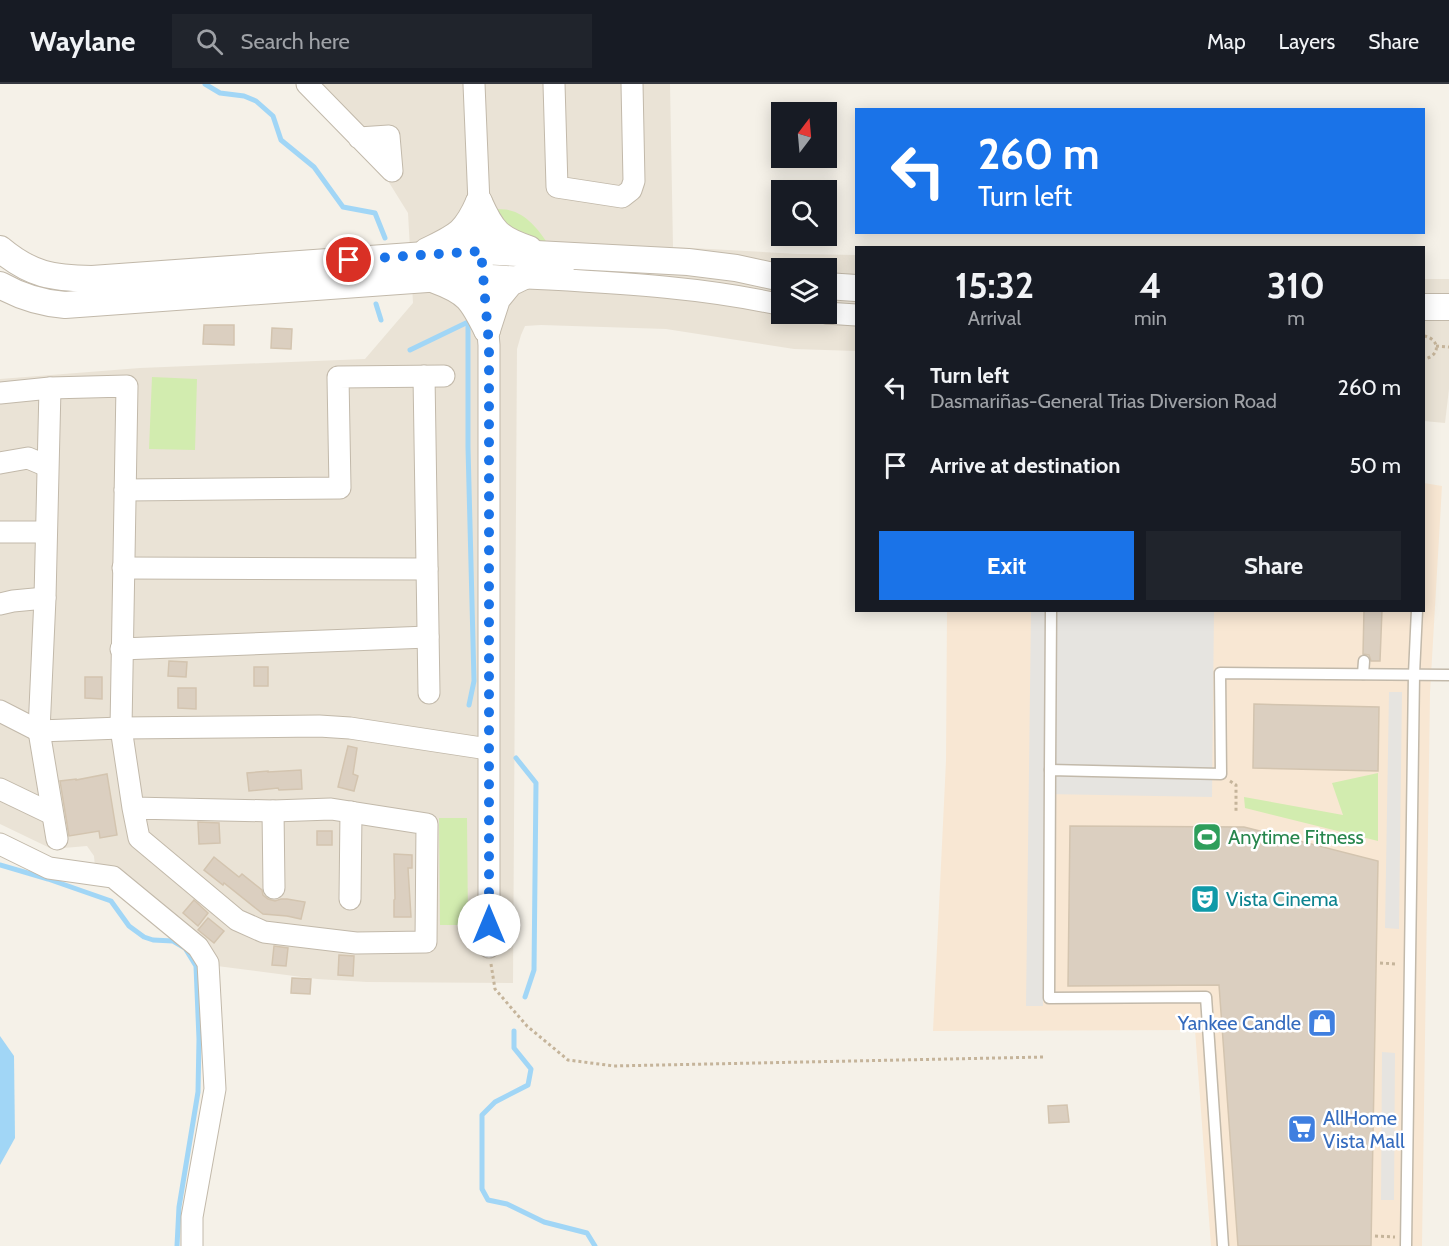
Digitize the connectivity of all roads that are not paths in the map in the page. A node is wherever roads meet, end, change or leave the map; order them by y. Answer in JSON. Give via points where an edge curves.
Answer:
{"nodes":[{"id":1,"x":307,"y":84,"type":"edge"},
{"id":2,"x":474,"y":84,"type":"edge"},
{"id":3,"x":554,"y":84,"type":"edge"},
{"id":4,"x":632,"y":84,"type":"edge"},
{"id":5,"x":359,"y":138,"type":"dead end"},
{"id":6,"x":479,"y":202,"type":"junction"},
{"id":7,"x":0,"y":249,"type":"edge"},
{"id":8,"x":547,"y":254,"type":"junction"},
{"id":9,"x":419,"y":255,"type":"junction"},
{"id":10,"x":588,"y":256,"type":"junction"},
{"id":11,"x":482,"y":263,"type":"junction"},
{"id":12,"x":771,"y":276,"type":"edge"},
{"id":13,"x":522,"y":278,"type":"junction"},
{"id":14,"x":432,"y":279,"type":"junction"},
{"id":15,"x":0,"y":285,"type":"edge"},
{"id":16,"x":837,"y":287,"type":"edge"},
{"id":17,"x":855,"y":288,"type":"edge"},
{"id":18,"x":771,"y":303,"type":"edge"},
{"id":19,"x":1425,"y":307,"type":"edge"},
{"id":20,"x":1449,"y":307,"type":"edge"},
{"id":21,"x":837,"y":314,"type":"edge"},
{"id":22,"x":855,"y":315,"type":"edge"},
{"id":23,"x":488,"y":330,"type":"junction"},
{"id":24,"x":50,"y":388,"type":"junction"},
{"id":25,"x":0,"y":393,"type":"edge"},
{"id":26,"x":0,"y":463,"type":"edge"},
{"id":27,"x":47,"y":466,"type":"junction"},
{"id":28,"x":125,"y":490,"type":"junction"},
{"id":29,"x":0,"y":532,"type":"edge"},
{"id":30,"x":46,"y":532,"type":"junction"},
{"id":31,"x":123,"y":568,"type":"junction"},
{"id":32,"x":427,"y":569,"type":"junction"},
{"id":33,"x":45,"y":598,"type":"junction"},
{"id":34,"x":0,"y":604,"type":"edge"},
{"id":35,"x":1051,"y":612,"type":"edge"},
{"id":36,"x":1417,"y":612,"type":"edge"},
{"id":37,"x":428,"y":637,"type":"junction"},
{"id":38,"x":122,"y":649,"type":"junction"},
{"id":39,"x":1364,"y":661,"type":"dead end"},
{"id":40,"x":1364,"y":674,"type":"junction"},
{"id":41,"x":1414,"y":674,"type":"junction"},
{"id":42,"x":1449,"y":675,"type":"edge"},
{"id":43,"x":429,"y":693,"type":"dead end"},
{"id":44,"x":0,"y":711,"type":"edge"},
{"id":45,"x":121,"y":728,"type":"junction"},
{"id":46,"x":39,"y":731,"type":"junction"},
{"id":47,"x":488,"y":749,"type":"junction"},
{"id":48,"x":1050,"y":770,"type":"junction"},
{"id":49,"x":0,"y":789,"type":"edge"},
{"id":50,"x":133,"y":808,"type":"junction"},
{"id":51,"x":273,"y":811,"type":"junction"},
{"id":52,"x":351,"y":812,"type":"junction"},
{"id":53,"x":52,"y":814,"type":"junction"},
{"id":54,"x":57,"y":839,"type":"dead end"},
{"id":55,"x":0,"y":844,"type":"edge"},
{"id":56,"x":274,"y":888,"type":"dead end"},
{"id":57,"x":350,"y":899,"type":"dead end"},
{"id":58,"x":489,"y":947,"type":"road end"},
{"id":59,"x":192,"y":1246,"type":"edge"},
{"id":60,"x":1223,"y":1246,"type":"edge"},
{"id":61,"x":1407,"y":1246,"type":"edge"}],
"edges":[{"from":1,"to":5,"type":"street"},
{"from":2,"to":6,"type":"street"},
{"from":3,"to":4,"type":"street","via":[[557,187],[622,197],[634,181]]},
{"from":6,"to":8,"type":"street","via":[[490,224],[504,239]]},
{"from":6,"to":9,"type":"street","via":[[472,218],[454,238]]},
{"from":6,"to":11,"type":"street"},
{"from":7,"to":9,"type":"street","via":[[40,273],[92,279]]},
{"from":8,"to":10,"type":"street"},
{"from":8,"to":11,"type":"street"},
{"from":9,"to":11,"type":"street"},
{"from":10,"to":12,"type":"street","via":[[714,264]]},
{"from":10,"to":13,"type":"street","via":[[561,260]]},
{"from":11,"to":13,"type":"street"},
{"from":11,"to":14,"type":"street"},
{"from":11,"to":23,"type":"street"},
{"from":13,"to":18,"type":"street","via":[[678,288]]},
{"from":13,"to":23,"type":"street","via":[[510,284],[497,299]]},
{"from":14,"to":15,"type":"street","via":[[65,305],[37,302]]},
{"from":14,"to":23,"type":"street","via":[[465,295]]},
{"from":16,"to":17,"type":"street"},
{"from":19,"to":20,"type":"street"},
{"from":21,"to":22,"type":"street"},
{"from":23,"to":47,"type":"street"},
{"from":24,"to":25,"type":"street"},
{"from":24,"to":27,"type":"street"},
{"from":24,"to":28,"type":"street","via":[[127,386]]},
{"from":26,"to":27,"type":"street","via":[[28,458]]},
{"from":27,"to":30,"type":"street"},
{"from":28,"to":31,"type":"street"},
{"from":28,"to":32,"type":"street","via":[[340,488],[338,377],[434,376]]},
{"from":29,"to":30,"type":"street"},
{"from":30,"to":33,"type":"street"},
{"from":31,"to":32,"type":"street"},
{"from":31,"to":38,"type":"street"},
{"from":32,"to":37,"type":"street"},
{"from":33,"to":34,"type":"street"},
{"from":33,"to":46,"type":"street"},
{"from":35,"to":48,"type":"lane"},
{"from":36,"to":41,"type":"lane"},
{"from":37,"to":38,"type":"street"},
{"from":37,"to":43,"type":"street"},
{"from":38,"to":45,"type":"street"},
{"from":39,"to":40,"type":"lane"},
{"from":40,"to":41,"type":"lane"},
{"from":40,"to":48,"type":"lane","via":[[1220,673],[1221,774]]},
{"from":41,"to":42,"type":"lane"},
{"from":41,"to":61,"type":"lane"},
{"from":44,"to":46,"type":"street"},
{"from":45,"to":46,"type":"street"},
{"from":45,"to":47,"type":"street","via":[[319,726]]},
{"from":45,"to":50,"type":"street"},
{"from":46,"to":53,"type":"street"},
{"from":47,"to":58,"type":"street"},
{"from":48,"to":60,"type":"lane","via":[[1049,998],[1206,997]]},
{"from":49,"to":53,"type":"street"},
{"from":50,"to":51,"type":"street"},
{"from":50,"to":52,"type":"street","via":[[139,838],[237,920],[264,932],[356,944],[426,942],[427,824]]},
{"from":51,"to":52,"type":"street"},
{"from":51,"to":56,"type":"street"},
{"from":52,"to":57,"type":"street"},
{"from":53,"to":54,"type":"street"},
{"from":55,"to":59,"type":"street","via":[[49,868],[112,877],[198,947],[208,963],[215,1089],[192,1216]]}]}
